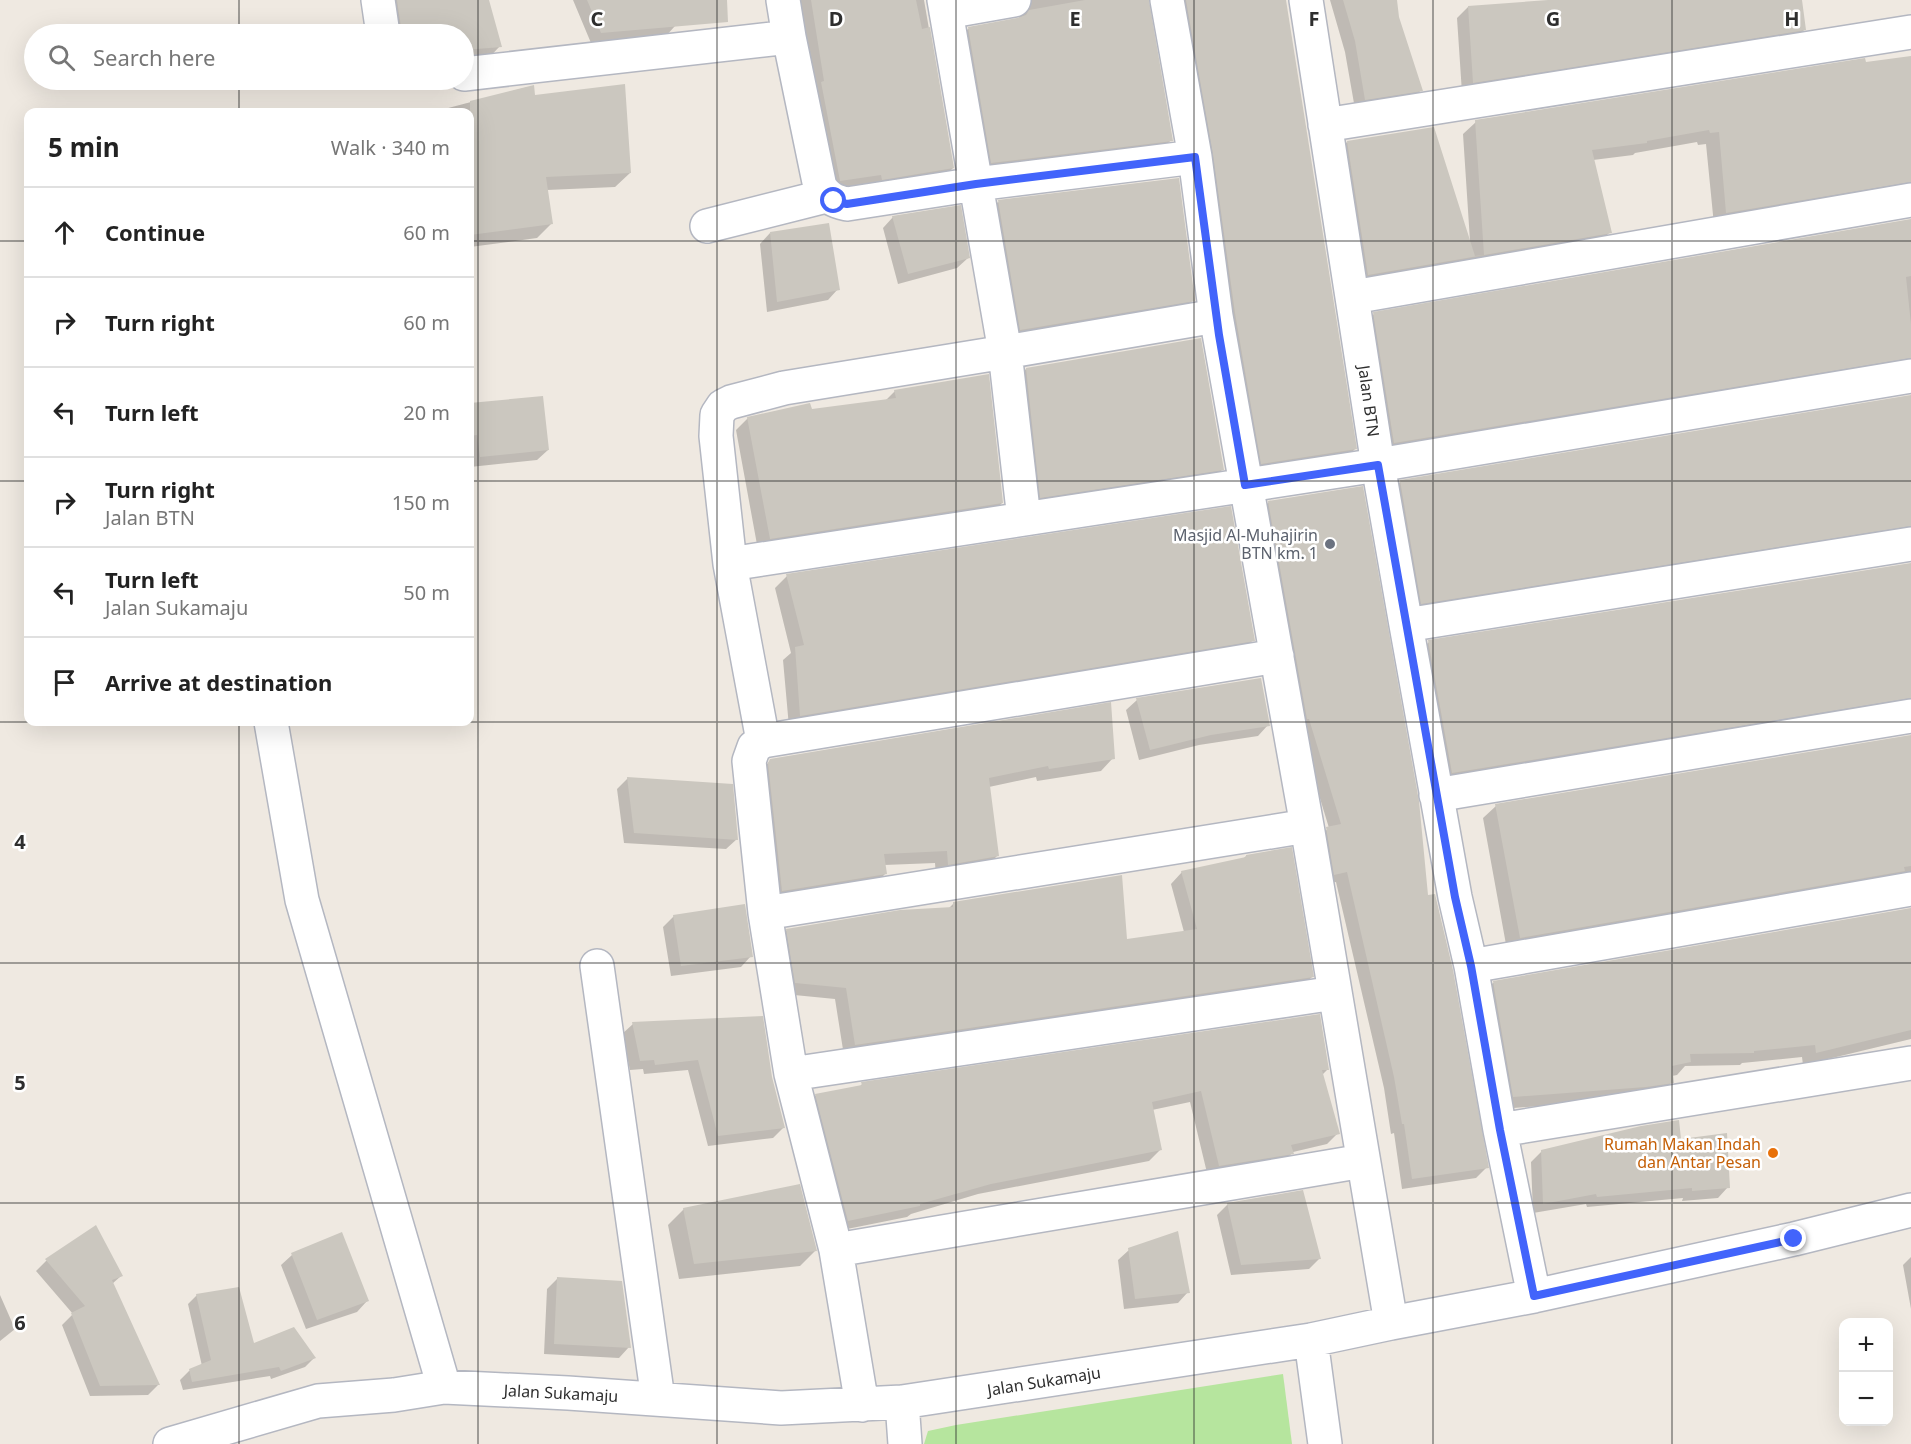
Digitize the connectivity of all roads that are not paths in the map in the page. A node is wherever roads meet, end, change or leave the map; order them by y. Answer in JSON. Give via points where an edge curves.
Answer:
{"nodes":[{"id":1,"x":378,"y":0,"type":"edge"},
{"id":2,"x":783,"y":0,"type":"edge"},
{"id":3,"x":1014,"y":0,"type":"edge"},
{"id":4,"x":1167,"y":0,"type":"edge"},
{"id":5,"x":1306,"y":0,"type":"edge"},
{"id":6,"x":945,"y":6,"type":"edge"},
{"id":7,"x":382,"y":24,"type":"edge"},
{"id":8,"x":1911,"y":32,"type":"edge"},
{"id":9,"x":789,"y":37,"type":"junction"},
{"id":10,"x":474,"y":73,"type":"edge"},
{"id":11,"x":1325,"y":125,"type":"junction"},
{"id":12,"x":1195,"y":157,"type":"junction"},
{"id":13,"x":976,"y":184,"type":"junction"},
{"id":14,"x":826,"y":196,"type":"junction"},
{"id":15,"x":1911,"y":200,"type":"edge"},
{"id":16,"x":707,"y":226,"type":"dead end"},
{"id":17,"x":1353,"y":297,"type":"junction"},
{"id":18,"x":1216,"y":316,"type":"junction"},
{"id":19,"x":1005,"y":352,"type":"junction"},
{"id":20,"x":1911,"y":376,"type":"edge"},
{"id":21,"x":1378,"y":465,"type":"junction"},
{"id":22,"x":1245,"y":485,"type":"junction"},
{"id":23,"x":1024,"y":519,"type":"junction"},
{"id":24,"x":1911,"y":544,"type":"edge"},
{"id":25,"x":730,"y":564,"type":"junction"},
{"id":26,"x":1406,"y":625,"type":"junction"},
{"id":27,"x":1277,"y":656,"type":"junction"},
{"id":28,"x":1911,"y":716,"type":"edge"},
{"id":29,"x":272,"y":726,"type":"edge"},
{"id":30,"x":763,"y":741,"type":"junction"},
{"id":31,"x":1436,"y":795,"type":"junction"},
{"id":32,"x":1307,"y":826,"type":"junction"},
{"id":33,"x":1911,"y":889,"type":"edge"},
{"id":34,"x":765,"y":913,"type":"junction"},
{"id":35,"x":597,"y":966,"type":"dead end"},
{"id":36,"x":1471,"y":966,"type":"junction"},
{"id":37,"x":1335,"y":993,"type":"junction"},
{"id":38,"x":1911,"y":1063,"type":"edge"},
{"id":39,"x":791,"y":1074,"type":"junction"},
{"id":40,"x":1500,"y":1130,"type":"junction"},
{"id":41,"x":1363,"y":1161,"type":"junction"},
{"id":42,"x":1911,"y":1210,"type":"edge"},
{"id":43,"x":836,"y":1250,"type":"junction"},
{"id":44,"x":1534,"y":1296,"type":"junction"},
{"id":45,"x":1391,"y":1323,"type":"junction"},
{"id":46,"x":1311,"y":1340,"type":"junction"},
{"id":47,"x":444,"y":1386,"type":"junction"},
{"id":48,"x":658,"y":1399,"type":"junction"},
{"id":49,"x":902,"y":1402,"type":"junction"},
{"id":50,"x":862,"y":1405,"type":"junction"},
{"id":51,"x":170,"y":1444,"type":"edge"},
{"id":52,"x":905,"y":1444,"type":"edge"},
{"id":53,"x":1325,"y":1444,"type":"edge"}],
"edges":[{"from":1,"to":7,"type":"street"},
{"from":2,"to":9,"type":"street"},
{"from":3,"to":6,"type":"street"},
{"from":4,"to":12,"type":"street"},
{"from":5,"to":11,"type":"street","name":"Jalan BTN"},
{"from":6,"to":13,"type":"street"},
{"from":8,"to":11,"type":"street"},
{"from":9,"to":10,"type":"street"},
{"from":9,"to":14,"type":"street","via":[[820,187]]},
{"from":11,"to":17,"type":"street","name":"Jalan BTN"},
{"from":12,"to":13,"type":"street"},
{"from":12,"to":18,"type":"street"},
{"from":13,"to":14,"type":"street","via":[[847,204]]},
{"from":13,"to":19,"type":"street"},
{"from":14,"to":16,"type":"street"},
{"from":15,"to":17,"type":"street"},
{"from":17,"to":21,"type":"street","name":"Jalan BTN"},
{"from":18,"to":19,"type":"street"},
{"from":18,"to":22,"type":"street"},
{"from":19,"to":23,"type":"street"},
{"from":19,"to":25,"type":"street","via":[[783,388],[723,406],[717,415],[716,436]]},
{"from":20,"to":21,"type":"street"},
{"from":21,"to":22,"type":"street"},
{"from":21,"to":26,"type":"street","name":"Jalan BTN"},
{"from":22,"to":23,"type":"street"},
{"from":22,"to":27,"type":"street"},
{"from":23,"to":25,"type":"street"},
{"from":24,"to":26,"type":"street"},
{"from":25,"to":30,"type":"street"},
{"from":26,"to":31,"type":"street","name":"Jalan BTN"},
{"from":27,"to":30,"type":"street"},
{"from":27,"to":32,"type":"street"},
{"from":28,"to":31,"type":"street"},
{"from":29,"to":47,"type":"street","via":[[302,900]]},
{"from":30,"to":34,"type":"street","via":[[754,747],[749,761]]},
{"from":31,"to":36,"type":"street","name":"Jalan BTN"},
{"from":32,"to":34,"type":"street"},
{"from":32,"to":37,"type":"street"},
{"from":33,"to":36,"type":"street"},
{"from":34,"to":39,"type":"street"},
{"from":35,"to":48,"type":"street"},
{"from":36,"to":40,"type":"street","name":"Jalan BTN"},
{"from":37,"to":39,"type":"street"},
{"from":37,"to":41,"type":"street"},
{"from":38,"to":40,"type":"street"},
{"from":39,"to":43,"type":"street"},
{"from":40,"to":44,"type":"street","name":"Jalan BTN"},
{"from":41,"to":43,"type":"street"},
{"from":41,"to":45,"type":"street"},
{"from":42,"to":44,"type":"street","name":"Jalan Sukamaju"},
{"from":43,"to":50,"type":"street"},
{"from":44,"to":45,"type":"street","name":"Jalan Sukamaju"},
{"from":45,"to":46,"type":"street","name":"Jalan Sukamaju"},
{"from":46,"to":49,"type":"street","name":"Jalan Sukamaju"},
{"from":46,"to":53,"type":"street"},
{"from":47,"to":48,"type":"street","name":"Jalan Sukamaju"},
{"from":47,"to":51,"type":"street","name":"Jalan Sukamaju","via":[[394,1395],[318,1401]]},
{"from":48,"to":50,"type":"street","name":"Jalan Sukamaju","via":[[781,1408]]},
{"from":49,"to":50,"type":"street","name":"Jalan Sukamaju"},
{"from":49,"to":52,"type":"street"}]}
